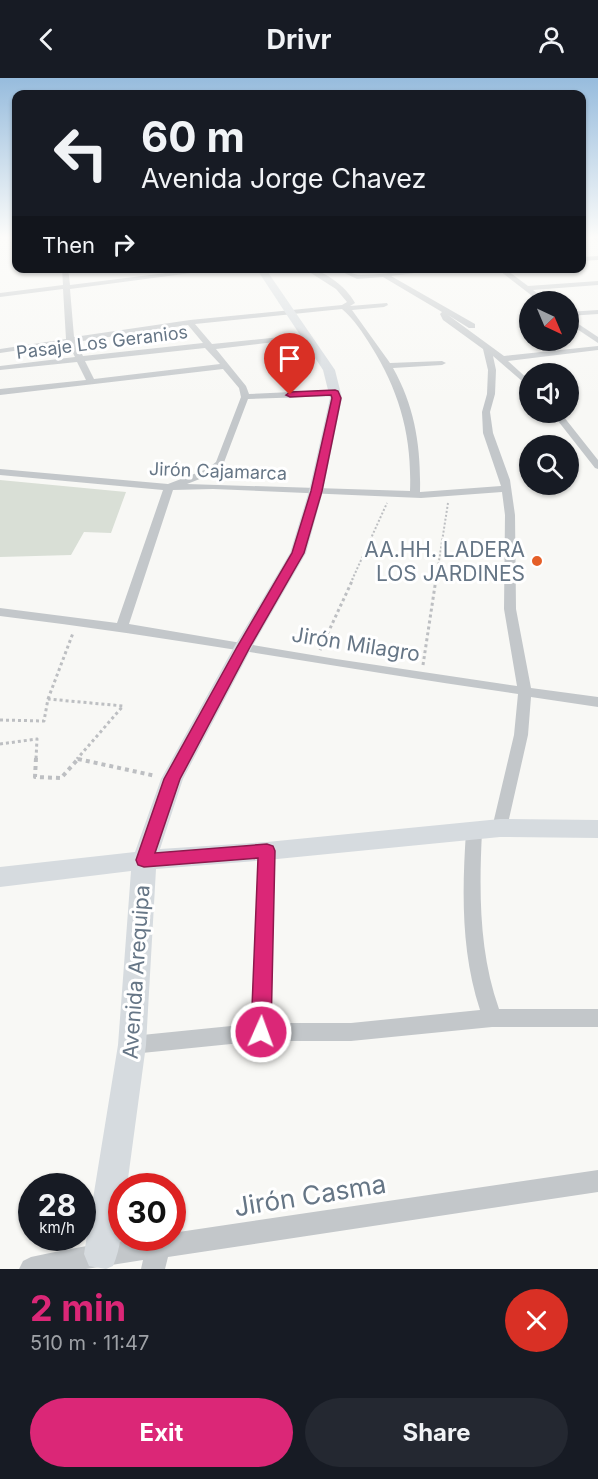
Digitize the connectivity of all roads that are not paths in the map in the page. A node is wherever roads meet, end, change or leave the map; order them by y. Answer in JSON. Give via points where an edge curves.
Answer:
{"nodes":[{"id":1,"x":28,"y":292,"type":"edge"},
{"id":2,"x":65,"y":292,"type":"edge"},
{"id":3,"x":276,"y":292,"type":"edge"},
{"id":4,"x":341,"y":292,"type":"edge"},
{"id":5,"x":412,"y":292,"type":"edge"},
{"id":6,"x":0,"y":295,"type":"edge"},
{"id":7,"x":384,"y":305,"type":"dead end"},
{"id":8,"x":345,"y":308,"type":"junction"},
{"id":9,"x":289,"y":311,"type":"junction"},
{"id":10,"x":447,"y":311,"type":"junction"},
{"id":11,"x":598,"y":312,"type":"edge"},
{"id":12,"x":579,"y":313,"type":"edge"},
{"id":13,"x":190,"y":322,"type":"junction"},
{"id":14,"x":472,"y":326,"type":"dead end"},
{"id":15,"x":579,"y":327,"type":"edge"},
{"id":16,"x":307,"y":336,"type":"junction"},
{"id":17,"x":70,"y":338,"type":"junction"},
{"id":18,"x":598,"y":341,"type":"edge"},
{"id":19,"x":208,"y":346,"type":"junction"},
{"id":20,"x":487,"y":348,"type":"junction"},
{"id":21,"x":598,"y":348,"type":"edge"},
{"id":22,"x":0,"y":351,"type":"edge"},
{"id":23,"x":502,"y":359,"type":"junction"},
{"id":24,"x":79,"y":360,"type":"junction"},
{"id":25,"x":442,"y":363,"type":"dead end"},
{"id":26,"x":225,"y":366,"type":"junction"},
{"id":27,"x":388,"y":366,"type":"junction"},
{"id":28,"x":0,"y":369,"type":"edge"},
{"id":29,"x":519,"y":375,"type":"edge"},
{"id":30,"x":91,"y":382,"type":"junction"},
{"id":31,"x":0,"y":392,"type":"edge"},
{"id":32,"x":335,"y":393,"type":"junction"},
{"id":33,"x":245,"y":397,"type":"junction"},
{"id":34,"x":564,"y":423,"type":"edge"},
{"id":35,"x":598,"y":466,"type":"edge"},
{"id":36,"x":0,"y":472,"type":"edge"},
{"id":37,"x":169,"y":487,"type":"junction"},
{"id":38,"x":506,"y":489,"type":"junction"},
{"id":39,"x":316,"y":491,"type":"junction"},
{"id":40,"x":415,"y":494,"type":"junction"},
{"id":41,"x":0,"y":612,"type":"edge"},
{"id":42,"x":122,"y":627,"type":"junction"},
{"id":43,"x":243,"y":647,"type":"junction"},
{"id":44,"x":525,"y":691,"type":"junction"},
{"id":45,"x":598,"y":702,"type":"edge"},
{"id":46,"x":500,"y":828,"type":"junction"},
{"id":47,"x":598,"y":830,"type":"edge"},
{"id":48,"x":474,"y":832,"type":"junction"},
{"id":49,"x":267,"y":851,"type":"junction"},
{"id":50,"x":144,"y":860,"type":"junction"},
{"id":51,"x":0,"y":878,"type":"edge"},
{"id":52,"x":492,"y":1018,"type":"junction"},
{"id":53,"x":598,"y":1018,"type":"edge"},
{"id":54,"x":261,"y":1032,"type":"junction"},
{"id":55,"x":132,"y":1045,"type":"junction"},
{"id":56,"x":598,"y":1181,"type":"edge"},
{"id":57,"x":155,"y":1258,"type":"edge"},
{"id":58,"x":100,"y":1261,"type":"edge"},
{"id":59,"x":31,"y":1269,"type":"edge"}],
"edges":[{"from":1,"to":6,"type":"street"},
{"from":2,"to":17,"type":"street"},
{"from":3,"to":9,"type":"main road","name":"Avenida Arequipa"},
{"from":4,"to":8,"type":"street","via":[[351,303]]},
{"from":5,"to":10,"type":"street"},
{"from":7,"to":8,"type":"street"},
{"from":8,"to":9,"type":"street"},
{"from":8,"to":27,"type":"street","via":[[357,319]]},
{"from":9,"to":13,"type":"street"},
{"from":9,"to":16,"type":"main road","name":"Avenida Arequipa"},
{"from":10,"to":14,"type":"street"},
{"from":10,"to":20,"type":"street","via":[[446,318]]},
{"from":11,"to":12,"type":"street"},
{"from":13,"to":17,"type":"street"},
{"from":13,"to":19,"type":"street"},
{"from":15,"to":18,"type":"street"},
{"from":16,"to":19,"type":"street","name":"Pasaje Los Geranios"},
{"from":16,"to":32,"type":"main road","name":"Avenida Arequipa","via":[[329,370]]},
{"from":17,"to":22,"type":"street"},
{"from":17,"to":24,"type":"street"},
{"from":19,"to":24,"type":"street","name":"Pasaje Los Geranios"},
{"from":19,"to":26,"type":"street"},
{"from":20,"to":23,"type":"street"},
{"from":20,"to":38,"type":"street","via":[[492,370],[486,412],[488,433]]},
{"from":21,"to":23,"type":"street"},
{"from":23,"to":29,"type":"street"},
{"from":24,"to":28,"type":"street","name":"Pasaje Los Geranios"},
{"from":24,"to":30,"type":"street"},
{"from":25,"to":27,"type":"street"},
{"from":26,"to":30,"type":"street"},
{"from":26,"to":33,"type":"street","via":[[243,388]]},
{"from":27,"to":40,"type":"street","via":[[411,423],[416,456]]},
{"from":30,"to":31,"type":"street"},
{"from":32,"to":33,"type":"street"},
{"from":32,"to":39,"type":"main road","name":"Avenida Arequipa"},
{"from":33,"to":37,"type":"street","via":[[220,463]]},
{"from":34,"to":35,"type":"street"},
{"from":36,"to":37,"type":"street","name":"Jirón Cajamarca"},
{"from":37,"to":39,"type":"street","name":"Jirón Cajamarca"},
{"from":37,"to":42,"type":"street"},
{"from":38,"to":40,"type":"street","name":"Jirón Cajamarca"},
{"from":38,"to":44,"type":"street","via":[[512,541],[510,609]]},
{"from":39,"to":40,"type":"street","name":"Jirón Cajamarca"},
{"from":39,"to":43,"type":"main road","name":"Avenida Arequipa","via":[[298,553]]},
{"from":41,"to":42,"type":"street","name":"Jirón Milagro"},
{"from":42,"to":43,"type":"street","name":"Jirón Milagro"},
{"from":43,"to":44,"type":"street","name":"Jirón Milagro"},
{"from":43,"to":50,"type":"main road","name":"Avenida Arequipa","via":[[172,779]]},
{"from":44,"to":45,"type":"street","name":"Jirón Milagro"},
{"from":44,"to":46,"type":"street","via":[[521,735]]},
{"from":46,"to":47,"type":"main road"},
{"from":46,"to":48,"type":"main road"},
{"from":48,"to":49,"type":"main road"},
{"from":48,"to":52,"type":"street","via":[[472,914],[483,994]]},
{"from":49,"to":50,"type":"main road"},
{"from":49,"to":54,"type":"street"},
{"from":50,"to":51,"type":"main road"},
{"from":50,"to":55,"type":"main road","name":"Avenida Arequipa"},
{"from":52,"to":53,"type":"street"},
{"from":52,"to":54,"type":"street","via":[[351,1032]]},
{"from":54,"to":55,"type":"street"},
{"from":55,"to":58,"type":"main road","name":"Avenida Arequipa"},
{"from":56,"to":57,"type":"street","name":"Jirón Casma"},
{"from":57,"to":58,"type":"street","name":"Jirón Casma"},
{"from":58,"to":59,"type":"street","name":"Jirón Casma"}]}
